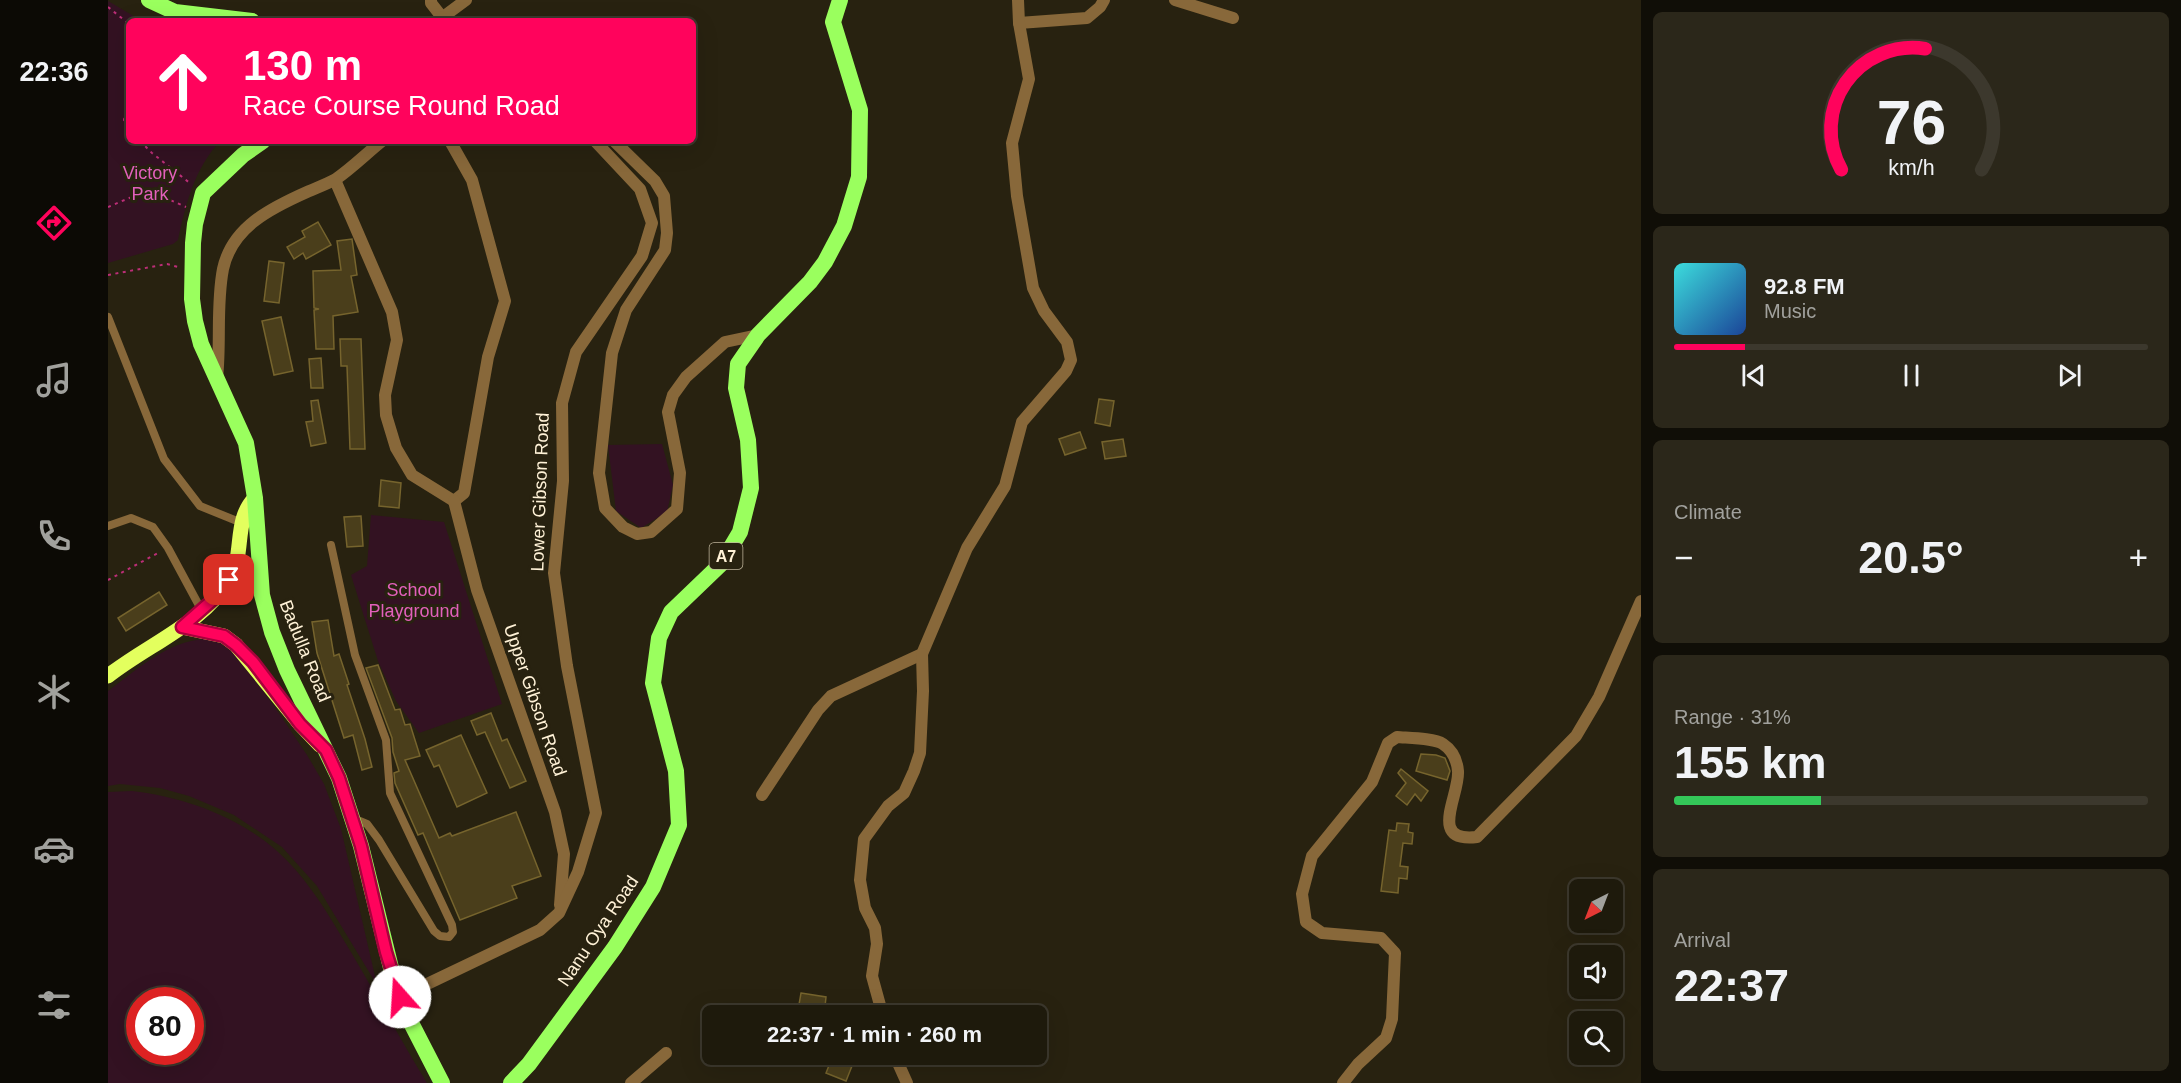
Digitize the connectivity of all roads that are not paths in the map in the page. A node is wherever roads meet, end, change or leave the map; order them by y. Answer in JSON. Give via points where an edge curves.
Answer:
{"nodes":[{"id":1,"x":149,"y":0,"type":"edge"},
{"id":2,"x":466,"y":0,"type":"edge"},
{"id":3,"x":840,"y":0,"type":"edge"},
{"id":4,"x":1018,"y":0,"type":"edge"},
{"id":5,"x":1104,"y":0,"type":"edge"},
{"id":6,"x":1175,"y":0,"type":"edge"},
{"id":7,"x":429,"y":1,"type":"edge"},
{"id":8,"x":226,"y":18,"type":"edge"},
{"id":9,"x":443,"y":18,"type":"edge"},
{"id":10,"x":445,"y":18,"type":"edge"},
{"id":11,"x":1233,"y":18,"type":"dead end"},
{"id":12,"x":1019,"y":23,"type":"junction"},
{"id":13,"x":259,"y":144,"type":"edge"},
{"id":14,"x":378,"y":144,"type":"edge"},
{"id":15,"x":452,"y":144,"type":"edge"},
{"id":16,"x":598,"y":144,"type":"edge"},
{"id":17,"x":617,"y":144,"type":"edge"},
{"id":18,"x":335,"y":180,"type":"junction"},
{"id":19,"x":108,"y":317,"type":"edge"},
{"id":20,"x":758,"y":335,"type":"junction"},
{"id":21,"x":217,"y":379,"type":"junction"},
{"id":22,"x":255,"y":498,"type":"junction"},
{"id":23,"x":454,"y":501,"type":"junction"},
{"id":24,"x":242,"y":523,"type":"junction"},
{"id":25,"x":108,"y":525,"type":"edge"},
{"id":26,"x":331,"y":545,"type":"dead end"},
{"id":27,"x":1641,"y":602,"type":"edge"},
{"id":28,"x":202,"y":611,"type":"junction"},
{"id":29,"x":182,"y":627,"type":"junction"},
{"id":30,"x":922,"y":654,"type":"junction"},
{"id":31,"x":108,"y":676,"type":"edge"},
{"id":32,"x":326,"y":750,"type":"junction"},
{"id":33,"x":762,"y":795,"type":"dead end"},
{"id":34,"x":353,"y":819,"type":"junction"},
{"id":35,"x":559,"y":912,"type":"junction"},
{"id":36,"x":400,"y":997,"type":"junction"},
{"id":37,"x":880,"y":1005,"type":"edge"},
{"id":38,"x":666,"y":1053,"type":"dead end"},
{"id":39,"x":899,"y":1065,"type":"edge"},
{"id":40,"x":442,"y":1083,"type":"edge"},
{"id":41,"x":511,"y":1083,"type":"edge"},
{"id":42,"x":631,"y":1083,"type":"edge"},
{"id":43,"x":906,"y":1083,"type":"edge"},
{"id":44,"x":1343,"y":1083,"type":"edge"}],
"edges":[{"from":1,"to":8,"type":"highway","via":[[175,12]]},
{"from":2,"to":10,"type":"street"},
{"from":3,"to":20,"type":"highway","name":"Nanu Oya Road","number":"A7","via":[[833,22],[860,110],[859,177],[844,226],[825,262]]},
{"from":4,"to":12,"type":"street"},
{"from":5,"to":12,"type":"street","via":[[1087,18]]},
{"from":6,"to":11,"type":"street"},
{"from":7,"to":9,"type":"street"},
{"from":12,"to":30,"type":"street","via":[[1029,79],[1012,143],[1017,196],[1033,288],[1067,342],[1071,360],[1022,422],[1005,486],[967,548]]},
{"from":13,"to":21,"type":"highway","name":"Badulla Road","via":[[203,193],[197,213],[193,310],[197,331]]},
{"from":14,"to":18,"type":"street"},
{"from":15,"to":23,"type":"street","via":[[472,180],[505,301],[488,357],[464,493]]},
{"from":16,"to":35,"type":"street","name":"Lower Gibson Road","via":[[640,189],[652,223],[642,256],[576,352],[562,403],[562,481],[554,573],[567,666],[596,813],[578,872]]},
{"from":17,"to":20,"type":"street","via":[[655,181],[664,196],[668,233],[665,250],[626,310],[612,353],[599,473],[605,508],[623,527],[637,534],[651,532],[677,509],[680,473],[668,412],[673,395],[686,377],[724,342]]},
{"from":18,"to":21,"type":"street","via":[[264,214],[245,228],[229,249],[219,299]]},
{"from":18,"to":23,"type":"street","via":[[392,312],[397,340],[386,415],[396,448],[412,475]]},
{"from":19,"to":24,"type":"lane","via":[[164,459],[200,506]]},
{"from":20,"to":41,"type":"highway","name":"Nanu Oya Road","number":"A7","via":[[738,364],[736,388],[748,440],[751,488],[740,532],[721,564],[671,612],[659,638],[653,683],[676,771],[679,825],[653,887],[615,947]]},
{"from":21,"to":22,"type":"highway","name":"Badulla Road","via":[[246,443]]},
{"from":22,"to":24,"type":"main road"},
{"from":22,"to":32,"type":"highway","name":"Badulla Road","via":[[267,616],[287,669]]},
{"from":23,"to":35,"type":"street","name":"Upper Gibson Road","via":[[477,590],[555,812],[564,854]]},
{"from":24,"to":28,"type":"main road","via":[[233,573]]},
{"from":25,"to":28,"type":"lane","via":[[131,518],[153,527]]},
{"from":26,"to":34,"type":"lane","via":[[355,655],[386,740],[390,793],[452,925],[453,932],[448,937],[434,931],[367,824]]},
{"from":27,"to":44,"type":"street","via":[[1599,697],[1576,736],[1477,837],[1465,839],[1453,833],[1448,820],[1458,772],[1452,752],[1440,742],[1397,737],[1388,743],[1372,782],[1312,856],[1302,894],[1306,922],[1322,933],[1381,938],[1395,953],[1392,1019],[1386,1038]]},
{"from":28,"to":29,"type":"main road"},
{"from":29,"to":31,"type":"main road"},
{"from":29,"to":32,"type":"main road","via":[[224,636],[236,645]]},
{"from":30,"to":33,"type":"street","via":[[831,696]]},
{"from":30,"to":37,"type":"street","via":[[920,753],[904,793],[888,806],[864,839],[860,880],[865,908],[875,928],[877,945],[872,976]]},
{"from":32,"to":34,"type":"highway","name":"Badulla Road"},
{"from":34,"to":36,"type":"highway","name":"Badulla Road"},
{"from":35,"to":36,"type":"street","via":[[540,930]]},
{"from":36,"to":40,"type":"highway","name":"Badulla Road"},
{"from":38,"to":42,"type":"street"},
{"from":39,"to":43,"type":"street"}]}
